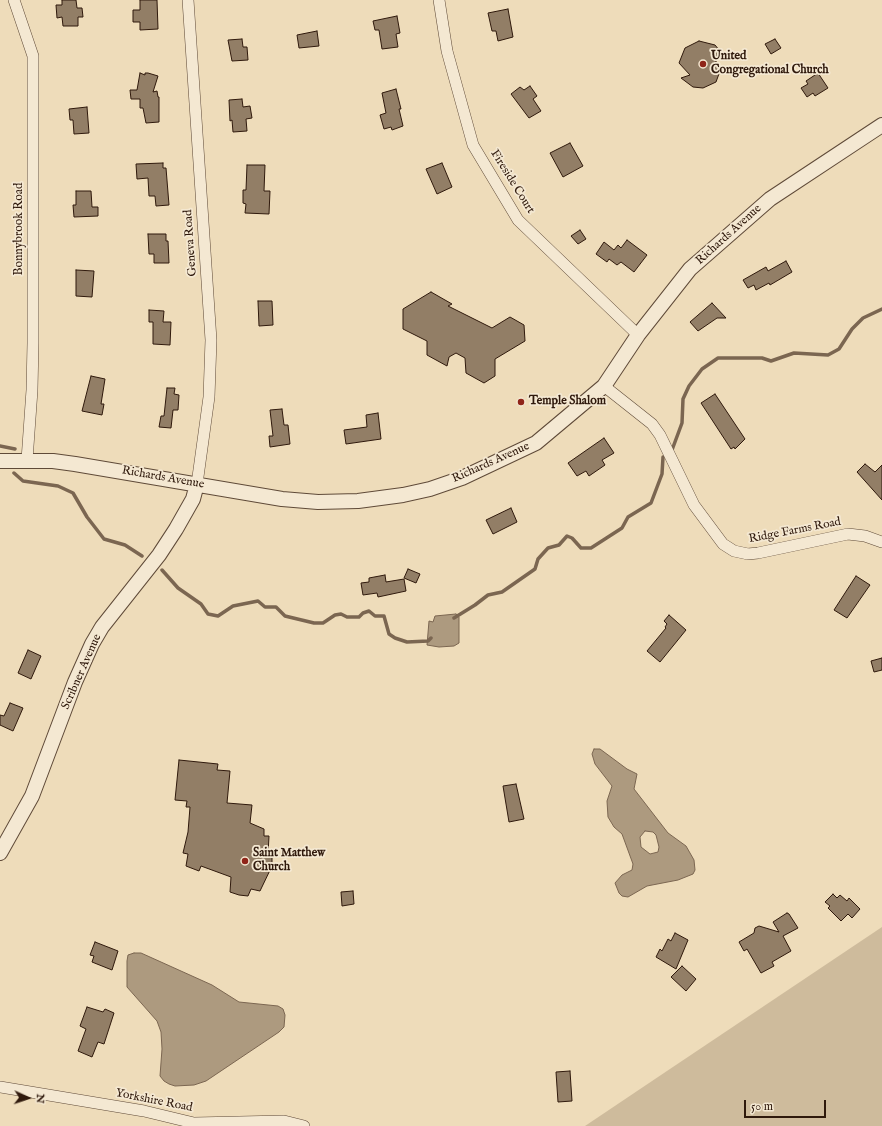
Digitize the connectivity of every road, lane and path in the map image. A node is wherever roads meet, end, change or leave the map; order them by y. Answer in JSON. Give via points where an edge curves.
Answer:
{"nodes":[{"id":1,"x":14,"y":0,"type":"edge"},
{"id":2,"x":188,"y":0,"type":"edge"},
{"id":3,"x":439,"y":0,"type":"edge"},
{"id":4,"x":882,"y":125,"type":"edge"},
{"id":5,"x":638,"y":335,"type":"junction"},
{"id":6,"x":604,"y":386,"type":"junction"},
{"id":7,"x":27,"y":460,"type":"junction"},
{"id":8,"x":0,"y":461,"type":"edge"},
{"id":9,"x":198,"y":484,"type":"junction"},
{"id":10,"x":882,"y":542,"type":"edge"},
{"id":11,"x":0,"y":853,"type":"edge"},
{"id":12,"x":0,"y":1088,"type":"edge"},
{"id":13,"x":304,"y":1126,"type":"edge"}],
"edges":[{"from":1,"to":7,"type":"street","name":"Bonnybrook Road","via":[[32,56],[33,343]]},
{"from":2,"to":9,"type":"street","name":"Geneva Road","via":[[210,340],[209,397]]},
{"from":3,"to":5,"type":"street","name":"Fireside Court","via":[[447,51],[473,145],[518,220]]},
{"from":4,"to":5,"type":"street","name":"Richards Avenue","via":[[770,199],[690,269]]},
{"from":5,"to":6,"type":"street","name":"Richards Avenue"},
{"from":6,"to":9,"type":"street","name":"Richards Avenue","via":[[536,443],[462,478],[417,492],[358,501],[318,502]]},
{"from":6,"to":10,"type":"street","name":"Ridge Farms Road","via":[[652,424],[660,435],[694,505],[723,544],[734,551],[758,554],[848,534],[878,539]]},
{"from":7,"to":8,"type":"street","name":"Richards Avenue"},
{"from":7,"to":9,"type":"street","name":"Richards Avenue","via":[[75,464]]},
{"from":9,"to":11,"type":"street","name":"Scribner Avenue","via":[[193,499],[176,529],[92,644],[32,796]]},
{"from":12,"to":13,"type":"street","name":"Yorkshire Road","via":[[144,1111],[194,1123],[284,1121]]}]}
